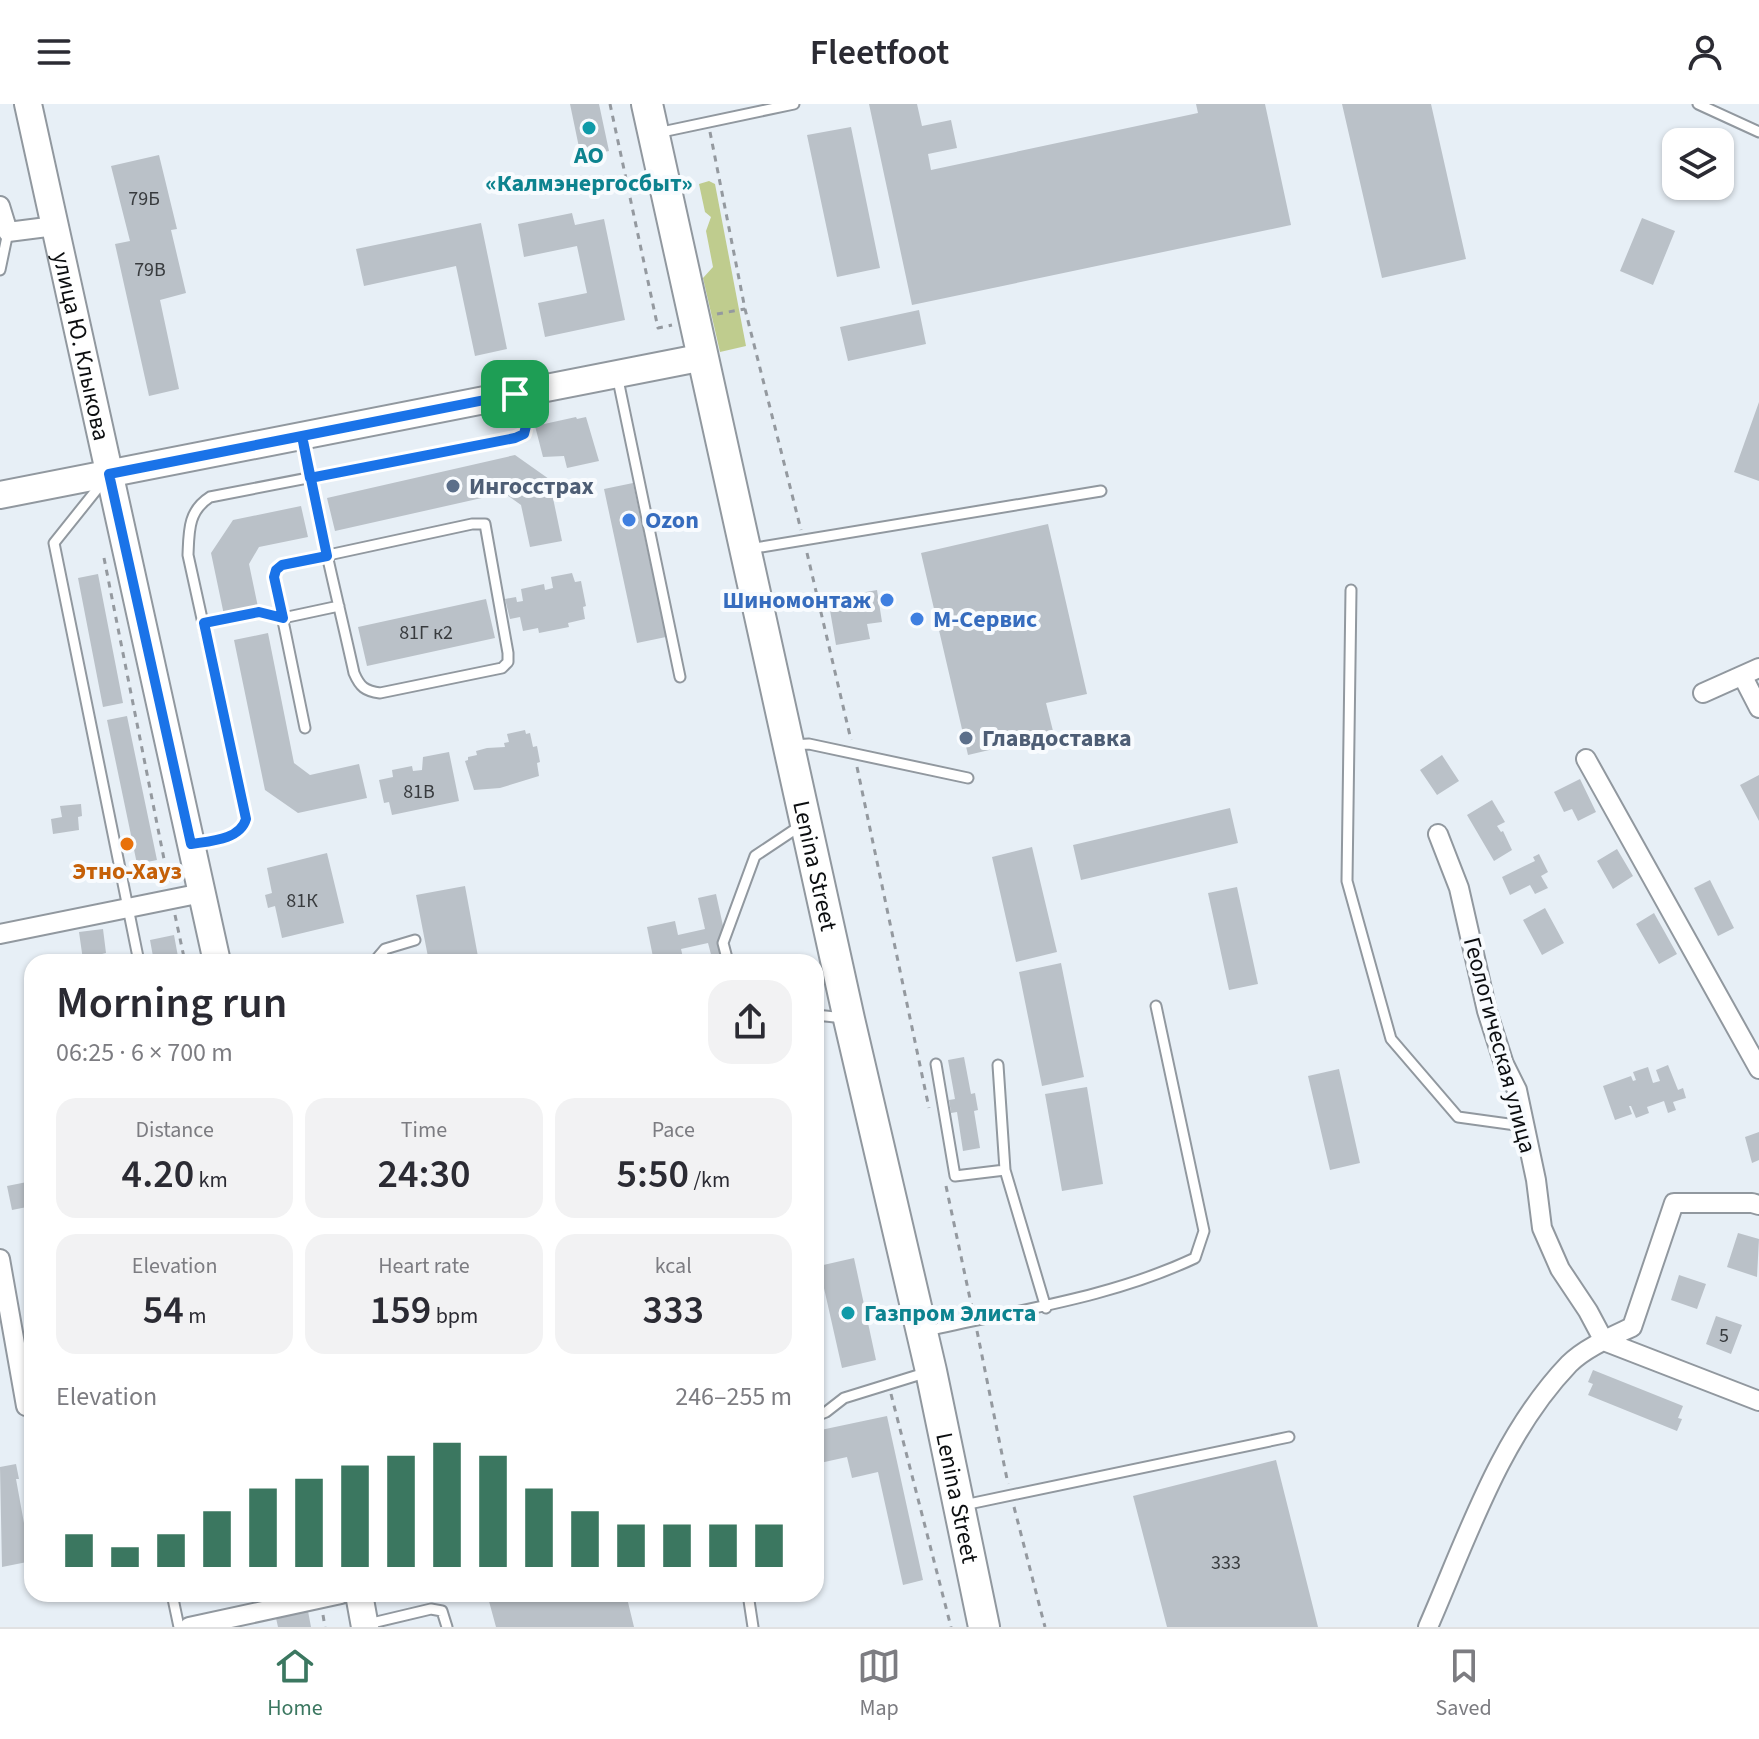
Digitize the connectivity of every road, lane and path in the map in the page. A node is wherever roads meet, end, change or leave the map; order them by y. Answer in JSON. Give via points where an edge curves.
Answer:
{"nodes":[{"id":1,"x":28,"y":104,"type":"edge"},
{"id":2,"x":610,"y":104,"type":"edge"},
{"id":3,"x":647,"y":104,"type":"edge"},
{"id":4,"x":794,"y":104,"type":"edge"},
{"id":5,"x":1698,"y":104,"type":"edge"},
{"id":6,"x":708,"y":122,"type":"junction"},
{"id":7,"x":1759,"y":132,"type":"edge"},
{"id":8,"x":654,"y":134,"type":"junction"},
{"id":9,"x":0,"y":206,"type":"edge"},
{"id":10,"x":55,"y":226,"type":"junction"},
{"id":11,"x":8,"y":232,"type":"junction"},
{"id":12,"x":0,"y":270,"type":"edge"},
{"id":13,"x":745,"y":309,"type":"junction"},
{"id":14,"x":708,"y":315,"type":"dead end"},
{"id":15,"x":680,"y":323,"type":"dead end"},
{"id":16,"x":704,"y":357,"type":"junction"},
{"id":17,"x":616,"y":374,"type":"junction"},
{"id":18,"x":515,"y":394,"type":"junction"},
{"id":19,"x":302,"y":436,"type":"junction"},
{"id":20,"x":109,"y":474,"type":"junction"},
{"id":21,"x":310,"y":478,"type":"junction"},
{"id":22,"x":1101,"y":491,"type":"dead end"},
{"id":23,"x":0,"y":495,"type":"edge"},
{"id":24,"x":804,"y":539,"type":"junction"},
{"id":25,"x":746,"y":549,"type":"junction"},
{"id":26,"x":327,"y":556,"type":"junction"},
{"id":27,"x":104,"y":558,"type":"dead end"},
{"id":28,"x":1351,"y":590,"type":"dead end"},
{"id":29,"x":339,"y":606,"type":"junction"},
{"id":30,"x":283,"y":618,"type":"junction"},
{"id":31,"x":204,"y":623,"type":"junction"},
{"id":32,"x":1751,"y":672,"type":"edge"},
{"id":33,"x":680,"y":677,"type":"dead end"},
{"id":34,"x":1703,"y":693,"type":"dead end"},
{"id":35,"x":1759,"y":708,"type":"edge"},
{"id":36,"x":305,"y":728,"type":"dead end"},
{"id":37,"x":788,"y":746,"type":"junction"},
{"id":38,"x":854,"y":754,"type":"junction"},
{"id":39,"x":1586,"y":759,"type":"dead end"},
{"id":40,"x":968,"y":778,"type":"dead end"},
{"id":41,"x":805,"y":822,"type":"junction"},
{"id":42,"x":1438,"y":834,"type":"dead end"},
{"id":43,"x":191,"y":844,"type":"junction"},
{"id":44,"x":202,"y":893,"type":"junction"},
{"id":45,"x":172,"y":900,"type":"junction"},
{"id":46,"x":129,"y":908,"type":"junction"},
{"id":47,"x":0,"y":934,"type":"edge"},
{"id":48,"x":415,"y":940,"type":"dead end"},
{"id":49,"x":138,"y":954,"type":"edge"},
{"id":50,"x":183,"y":954,"type":"edge"},
{"id":51,"x":215,"y":954,"type":"edge"},
{"id":52,"x":381,"y":954,"type":"edge"},
{"id":53,"x":726,"y":954,"type":"edge"},
{"id":54,"x":1156,"y":1006,"type":"dead end"},
{"id":55,"x":824,"y":1016,"type":"edge"},
{"id":56,"x":849,"y":1019,"type":"junction"},
{"id":57,"x":936,"y":1064,"type":"dead end"},
{"id":58,"x":998,"y":1065,"type":"dead end"},
{"id":59,"x":1759,"y":1069,"type":"edge"},
{"id":60,"x":932,"y":1121,"type":"dead end"},
{"id":61,"x":1523,"y":1126,"type":"junction"},
{"id":62,"x":1005,"y":1170,"type":"junction"},
{"id":63,"x":945,"y":1182,"type":"dead end"},
{"id":64,"x":1756,"y":1204,"type":"edge"},
{"id":65,"x":0,"y":1259,"type":"edge"},
{"id":66,"x":1046,"y":1308,"type":"junction"},
{"id":67,"x":975,"y":1320,"type":"junction"},
{"id":68,"x":922,"y":1332,"type":"junction"},
{"id":69,"x":1604,"y":1341,"type":"junction"},
{"id":70,"x":931,"y":1371,"type":"junction"},
{"id":71,"x":24,"y":1381,"type":"edge"},
{"id":72,"x":888,"y":1384,"type":"junction"},
{"id":73,"x":1759,"y":1401,"type":"edge"},
{"id":74,"x":824,"y":1413,"type":"edge"},
{"id":75,"x":1289,"y":1437,"type":"dead end"},
{"id":76,"x":1011,"y":1496,"type":"junction"},
{"id":77,"x":959,"y":1506,"type":"junction"},
{"id":78,"x":174,"y":1602,"type":"edge"},
{"id":79,"x":308,"y":1602,"type":"edge"},
{"id":80,"x":360,"y":1602,"type":"edge"},
{"id":81,"x":749,"y":1602,"type":"edge"},
{"id":82,"x":217,"y":1624,"type":"edge"},
{"id":83,"x":980,"y":1625,"type":"edge"},
{"id":84,"x":365,"y":1626,"type":"edge"},
{"id":85,"x":179,"y":1627,"type":"edge"},
{"id":86,"x":189,"y":1627,"type":"edge"},
{"id":87,"x":447,"y":1627,"type":"edge"},
{"id":88,"x":753,"y":1627,"type":"edge"},
{"id":89,"x":951,"y":1627,"type":"edge"},
{"id":90,"x":1045,"y":1627,"type":"edge"},
{"id":91,"x":1428,"y":1627,"type":"edge"}],
"edges":[{"from":1,"to":10,"type":"main road","name":"улица Ю. Клыкова"},
{"from":2,"to":15,"type":"path","via":[[658,328]]},
{"from":3,"to":8,"type":"main road","name":"Lenina Street"},
{"from":4,"to":6,"type":"lane"},
{"from":5,"to":7,"type":"lane"},
{"from":6,"to":8,"type":"lane"},
{"from":6,"to":13,"type":"path"},
{"from":8,"to":16,"type":"main road","name":"Lenina Street"},
{"from":9,"to":11,"type":"street"},
{"from":10,"to":11,"type":"street"},
{"from":10,"to":20,"type":"main road","name":"улица Ю. Клыкова"},
{"from":11,"to":12,"type":"lane"},
{"from":13,"to":14,"type":"path"},
{"from":13,"to":24,"type":"path"},
{"from":16,"to":17,"type":"main road"},
{"from":16,"to":25,"type":"main road","name":"Lenina Street"},
{"from":17,"to":18,"type":"main road"},
{"from":17,"to":33,"type":"lane"},
{"from":18,"to":19,"type":"main road"},
{"from":18,"to":21,"type":"lane","via":[[526,426],[515,438]]},
{"from":19,"to":20,"type":"main road"},
{"from":19,"to":21,"type":"lane"},
{"from":20,"to":23,"type":"main road"},
{"from":20,"to":43,"type":"main road","name":"улица Ю. Клыкова"},
{"from":20,"to":46,"type":"lane","via":[[54,543]]},
{"from":21,"to":26,"type":"lane"},
{"from":21,"to":31,"type":"lane","via":[[210,497],[194,510],[188,555]]},
{"from":22,"to":24,"type":"lane"},
{"from":24,"to":25,"type":"lane"},
{"from":24,"to":38,"type":"path"},
{"from":25,"to":37,"type":"main road","name":"Lenina Street"},
{"from":26,"to":29,"type":"lane"},
{"from":26,"to":29,"type":"lane","via":[[485,524],[508,662],[502,668],[367,692],[354,673]]},
{"from":26,"to":30,"type":"lane","via":[[276,570]]},
{"from":27,"to":45,"type":"path"},
{"from":28,"to":61,"type":"lane","via":[[1347,881],[1391,1039],[1458,1117]]},
{"from":29,"to":30,"type":"lane"},
{"from":30,"to":31,"type":"lane","via":[[259,612]]},
{"from":30,"to":36,"type":"lane"},
{"from":31,"to":43,"type":"lane","via":[[246,819],[235,834]]},
{"from":32,"to":34,"type":"street"},
{"from":32,"to":35,"type":"street"},
{"from":37,"to":38,"type":"lane","via":[[800,743]]},
{"from":37,"to":41,"type":"main road","name":"Lenina Street"},
{"from":38,"to":40,"type":"lane"},
{"from":38,"to":60,"type":"path"},
{"from":39,"to":59,"type":"street"},
{"from":41,"to":53,"type":"lane","via":[[755,856],[723,943]]},
{"from":41,"to":56,"type":"main road","name":"Lenina Street"},
{"from":42,"to":61,"type":"street","name":"Геологическая улица","via":[[1459,888],[1487,1011],[1517,1090]]},
{"from":43,"to":44,"type":"main road","name":"улица Ю. Клыкова"},
{"from":44,"to":45,"type":"street"},
{"from":44,"to":51,"type":"main road","name":"улица Ю. Клыкова"},
{"from":45,"to":46,"type":"street"},
{"from":45,"to":50,"type":"path"},
{"from":46,"to":47,"type":"street"},
{"from":46,"to":49,"type":"lane"},
{"from":48,"to":52,"type":"lane"},
{"from":54,"to":66,"type":"lane","via":[[1204,1231],[1195,1258]]},
{"from":55,"to":56,"type":"lane"},
{"from":56,"to":68,"type":"main road","name":"Lenina Street"},
{"from":57,"to":62,"type":"lane","via":[[955,1176]]},
{"from":58,"to":62,"type":"lane"},
{"from":61,"to":69,"type":"street","name":"Геологическая улица","via":[[1542,1228]]},
{"from":62,"to":66,"type":"lane"},
{"from":63,"to":67,"type":"path"},
{"from":64,"to":69,"type":"street","via":[[1674,1203],[1632,1327]]},
{"from":65,"to":71,"type":"street"},
{"from":66,"to":67,"type":"lane"},
{"from":67,"to":68,"type":"lane"},
{"from":67,"to":76,"type":"path"},
{"from":68,"to":70,"type":"main road","name":"Lenina Street"},
{"from":69,"to":73,"type":"street"},
{"from":69,"to":91,"type":"street","via":[[1571,1363],[1531,1412],[1489,1487]]},
{"from":70,"to":72,"type":"lane"},
{"from":70,"to":77,"type":"main road","name":"Lenina Street"},
{"from":72,"to":74,"type":"lane","via":[[844,1398]]},
{"from":72,"to":89,"type":"path"},
{"from":75,"to":76,"type":"lane"},
{"from":76,"to":77,"type":"lane"},
{"from":76,"to":90,"type":"path"},
{"from":77,"to":83,"type":"main road","name":"Lenina Street"},
{"from":78,"to":85,"type":"lane"},
{"from":79,"to":82,"type":"street"},
{"from":80,"to":84,"type":"main road"},
{"from":81,"to":88,"type":"lane"},
{"from":82,"to":86,"type":"street"},
{"from":84,"to":87,"type":"lane","via":[[431,1609],[442,1611]]}]}
